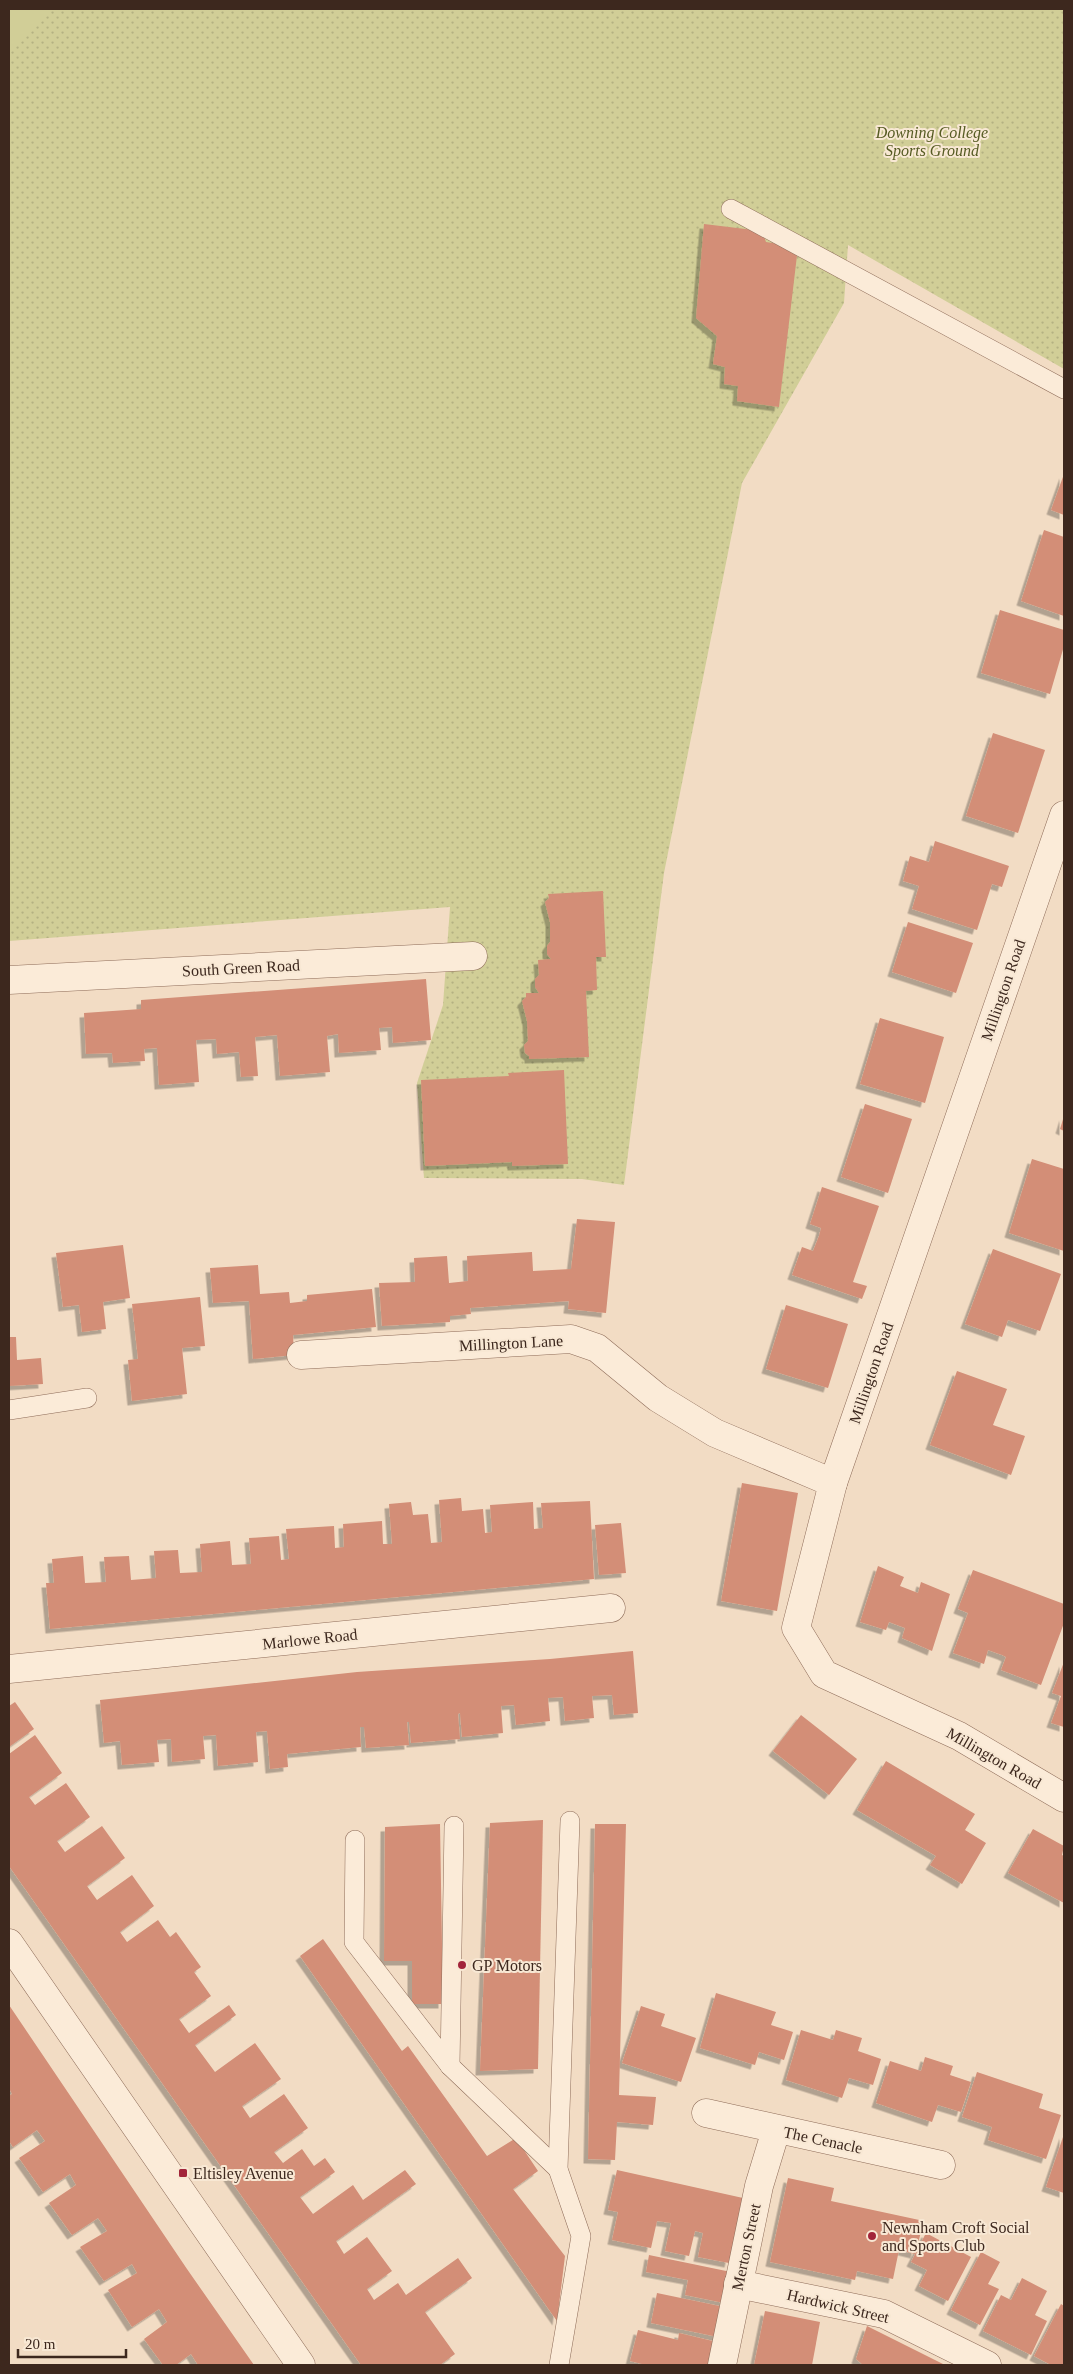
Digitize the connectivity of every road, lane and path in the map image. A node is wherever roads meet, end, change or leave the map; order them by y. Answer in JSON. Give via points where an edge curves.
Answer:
{"nodes":[{"id":1,"x":731,"y":209,"type":"dead end"},
{"id":2,"x":1064,"y":389,"type":"edge"},
{"id":3,"x":1064,"y":815,"type":"edge"},
{"id":4,"x":473,"y":956,"type":"dead end"},
{"id":5,"x":9,"y":980,"type":"edge"},
{"id":6,"x":301,"y":1356,"type":"dead end"},
{"id":7,"x":87,"y":1398,"type":"dead end"},
{"id":8,"x":9,"y":1410,"type":"edge"},
{"id":9,"x":833,"y":1483,"type":"junction"},
{"id":10,"x":611,"y":1608,"type":"dead end"},
{"id":11,"x":9,"y":1669,"type":"edge"},
{"id":12,"x":1064,"y":1798,"type":"edge"},
{"id":13,"x":570,"y":1821,"type":"dead end"},
{"id":14,"x":454,"y":1826,"type":"dead end"},
{"id":15,"x":355,"y":1840,"type":"dead end"},
{"id":16,"x":9,"y":1943,"type":"edge"},
{"id":17,"x":450,"y":2066,"type":"junction"},
{"id":18,"x":706,"y":2113,"type":"dead end"},
{"id":19,"x":776,"y":2130,"type":"junction"},
{"id":20,"x":941,"y":2164,"type":"dead end"},
{"id":21,"x":558,"y":2169,"type":"junction"},
{"id":22,"x":738,"y":2284,"type":"junction"},
{"id":23,"x":301,"y":2365,"type":"edge"},
{"id":24,"x":559,"y":2365,"type":"edge"},
{"id":25,"x":722,"y":2365,"type":"edge"},
{"id":26,"x":987,"y":2365,"type":"edge"}],
"edges":[{"from":1,"to":2,"type":"lane"},
{"from":3,"to":9,"type":"street","name":"Millington Road"},
{"from":4,"to":5,"type":"street","name":"South Green Road"},
{"from":6,"to":9,"type":"street","name":"Millington Lane","via":[[571,1339],[597,1348],[658,1398],[715,1433]]},
{"from":7,"to":8,"type":"lane"},
{"from":9,"to":12,"type":"street","name":"Millington Road","via":[[796,1628],[824,1674],[959,1736]]},
{"from":10,"to":11,"type":"street","name":"Marlowe Road"},
{"from":13,"to":21,"type":"lane"},
{"from":14,"to":17,"type":"lane"},
{"from":15,"to":17,"type":"lane","via":[[354,1942]]},
{"from":16,"to":23,"type":"street"},
{"from":17,"to":21,"type":"lane"},
{"from":18,"to":19,"type":"street","name":"The Cenacle"},
{"from":19,"to":20,"type":"street","name":"The Cenacle"},
{"from":19,"to":22,"type":"street","name":"Merton Street","via":[[759,2186]]},
{"from":21,"to":24,"type":"lane","via":[[581,2236]]},
{"from":22,"to":25,"type":"street","name":"Merton Street"},
{"from":22,"to":26,"type":"street","name":"Hardwick Street","via":[[884,2314]]}]}
